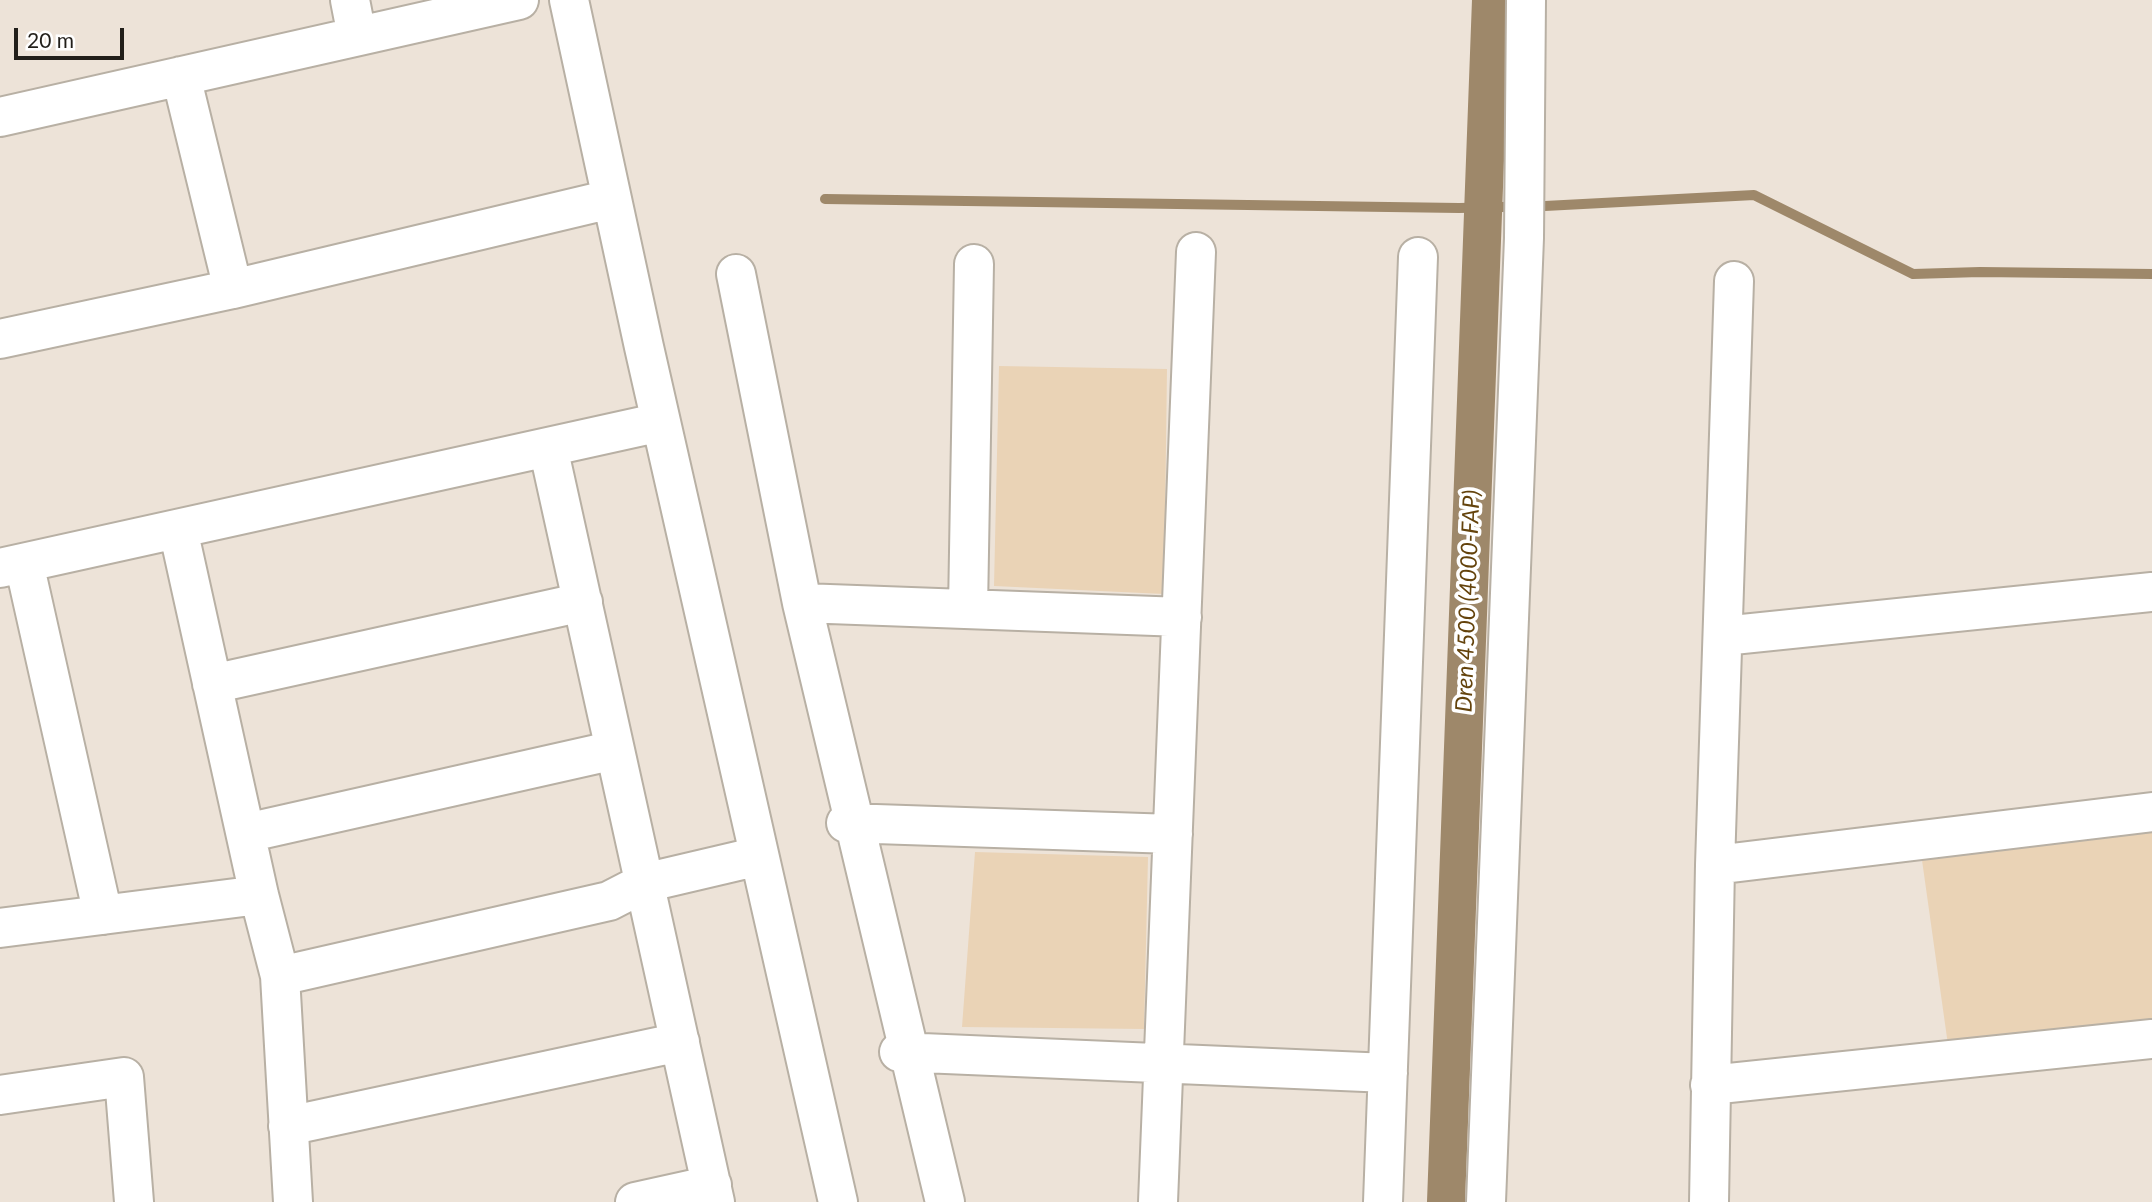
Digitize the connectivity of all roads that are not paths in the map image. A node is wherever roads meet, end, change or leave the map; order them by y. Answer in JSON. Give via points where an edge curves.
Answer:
{"nodes":[{"id":1,"x":519,"y":0,"type":"edge"},
{"id":2,"x":569,"y":0,"type":"edge"},
{"id":3,"x":1526,"y":0,"type":"edge"},
{"id":4,"x":353,"y":18,"type":"edge"},
{"id":5,"x":181,"y":76,"type":"junction"},
{"id":6,"x":0,"y":117,"type":"edge"},
{"id":7,"x":611,"y":200,"type":"junction"},
{"id":8,"x":1196,"y":252,"type":"dead end"},
{"id":9,"x":1418,"y":257,"type":"dead end"},
{"id":10,"x":974,"y":264,"type":"dead end"},
{"id":11,"x":736,"y":274,"type":"dead end"},
{"id":12,"x":1734,"y":281,"type":"dead end"},
{"id":13,"x":233,"y":289,"type":"junction"},
{"id":14,"x":0,"y":339,"type":"edge"},
{"id":15,"x":660,"y":422,"type":"junction"},
{"id":16,"x":548,"y":447,"type":"junction"},
{"id":17,"x":178,"y":529,"type":"junction"},
{"id":18,"x":12,"y":565,"type":"edge"},
{"id":19,"x":2152,"y":592,"type":"edge"},
{"id":20,"x":583,"y":602,"type":"junction"},
{"id":21,"x":802,"y":603,"type":"junction"},
{"id":22,"x":968,"y":609,"type":"junction"},
{"id":23,"x":1181,"y":617,"type":"junction"},
{"id":24,"x":1723,"y":636,"type":"junction"},
{"id":25,"x":212,"y":684,"type":"junction"},
{"id":26,"x":615,"y":750,"type":"junction"},
{"id":27,"x":2152,"y":812,"type":"edge"},
{"id":28,"x":850,"y":824,"type":"junction"},
{"id":29,"x":246,"y":834,"type":"junction"},
{"id":30,"x":1173,"y":834,"type":"junction"},
{"id":31,"x":759,"y":856,"type":"junction"},
{"id":32,"x":1715,"y":864,"type":"junction"},
{"id":33,"x":645,"y":883,"type":"junction"},
{"id":34,"x":260,"y":895,"type":"junction"},
{"id":35,"x":103,"y":915,"type":"junction"},
{"id":36,"x":0,"y":928,"type":"edge"},
{"id":37,"x":280,"y":976,"type":"junction"},
{"id":38,"x":2152,"y":1039,"type":"edge"},
{"id":39,"x":680,"y":1042,"type":"junction"},
{"id":40,"x":904,"y":1053,"type":"junction"},
{"id":41,"x":1163,"y":1063,"type":"junction"},
{"id":42,"x":1388,"y":1073,"type":"junction"},
{"id":43,"x":1710,"y":1085,"type":"junction"},
{"id":44,"x":0,"y":1095,"type":"edge"},
{"id":45,"x":288,"y":1126,"type":"junction"},
{"id":46,"x":713,"y":1194,"type":"edge"},
{"id":47,"x":134,"y":1202,"type":"edge"},
{"id":48,"x":293,"y":1202,"type":"edge"},
{"id":49,"x":635,"y":1202,"type":"edge"},
{"id":50,"x":838,"y":1202,"type":"edge"},
{"id":51,"x":945,"y":1202,"type":"edge"},
{"id":52,"x":1157,"y":1202,"type":"edge"},
{"id":53,"x":1383,"y":1202,"type":"edge"},
{"id":54,"x":1486,"y":1202,"type":"edge"},
{"id":55,"x":1709,"y":1202,"type":"edge"}],
"edges":[{"from":1,"to":4,"type":"street"},
{"from":2,"to":7,"type":"street"},
{"from":3,"to":54,"type":"street","via":[[1524,211]]},
{"from":4,"to":5,"type":"street"},
{"from":5,"to":6,"type":"street"},
{"from":5,"to":13,"type":"street"},
{"from":7,"to":13,"type":"street"},
{"from":7,"to":15,"type":"street"},
{"from":8,"to":23,"type":"street"},
{"from":9,"to":42,"type":"street"},
{"from":10,"to":22,"type":"street"},
{"from":11,"to":21,"type":"street"},
{"from":12,"to":24,"type":"street"},
{"from":13,"to":14,"type":"street"},
{"from":15,"to":16,"type":"street"},
{"from":15,"to":31,"type":"street"},
{"from":16,"to":17,"type":"street"},
{"from":16,"to":20,"type":"street"},
{"from":17,"to":18,"type":"street"},
{"from":17,"to":25,"type":"street"},
{"from":18,"to":35,"type":"street"},
{"from":19,"to":24,"type":"street"},
{"from":20,"to":25,"type":"street"},
{"from":20,"to":26,"type":"street"},
{"from":21,"to":22,"type":"street"},
{"from":21,"to":28,"type":"street"},
{"from":22,"to":23,"type":"street"},
{"from":23,"to":30,"type":"street"},
{"from":24,"to":32,"type":"street"},
{"from":25,"to":29,"type":"street"},
{"from":26,"to":29,"type":"street"},
{"from":26,"to":33,"type":"street"},
{"from":27,"to":32,"type":"street"},
{"from":28,"to":30,"type":"street"},
{"from":28,"to":40,"type":"street"},
{"from":29,"to":34,"type":"street"},
{"from":30,"to":41,"type":"street"},
{"from":31,"to":33,"type":"street"},
{"from":31,"to":50,"type":"street"},
{"from":32,"to":43,"type":"street"},
{"from":33,"to":37,"type":"street","via":[[609,901]]},
{"from":33,"to":39,"type":"street"},
{"from":34,"to":35,"type":"street"},
{"from":34,"to":37,"type":"street"},
{"from":35,"to":36,"type":"street"},
{"from":37,"to":45,"type":"street"},
{"from":38,"to":43,"type":"street"},
{"from":39,"to":45,"type":"street"},
{"from":39,"to":46,"type":"street"},
{"from":40,"to":41,"type":"street"},
{"from":40,"to":51,"type":"street"},
{"from":41,"to":42,"type":"street"},
{"from":41,"to":52,"type":"street"},
{"from":42,"to":53,"type":"street"},
{"from":43,"to":55,"type":"street"},
{"from":44,"to":47,"type":"street","via":[[124,1077]]},
{"from":45,"to":48,"type":"street"},
{"from":46,"to":49,"type":"street"}]}
